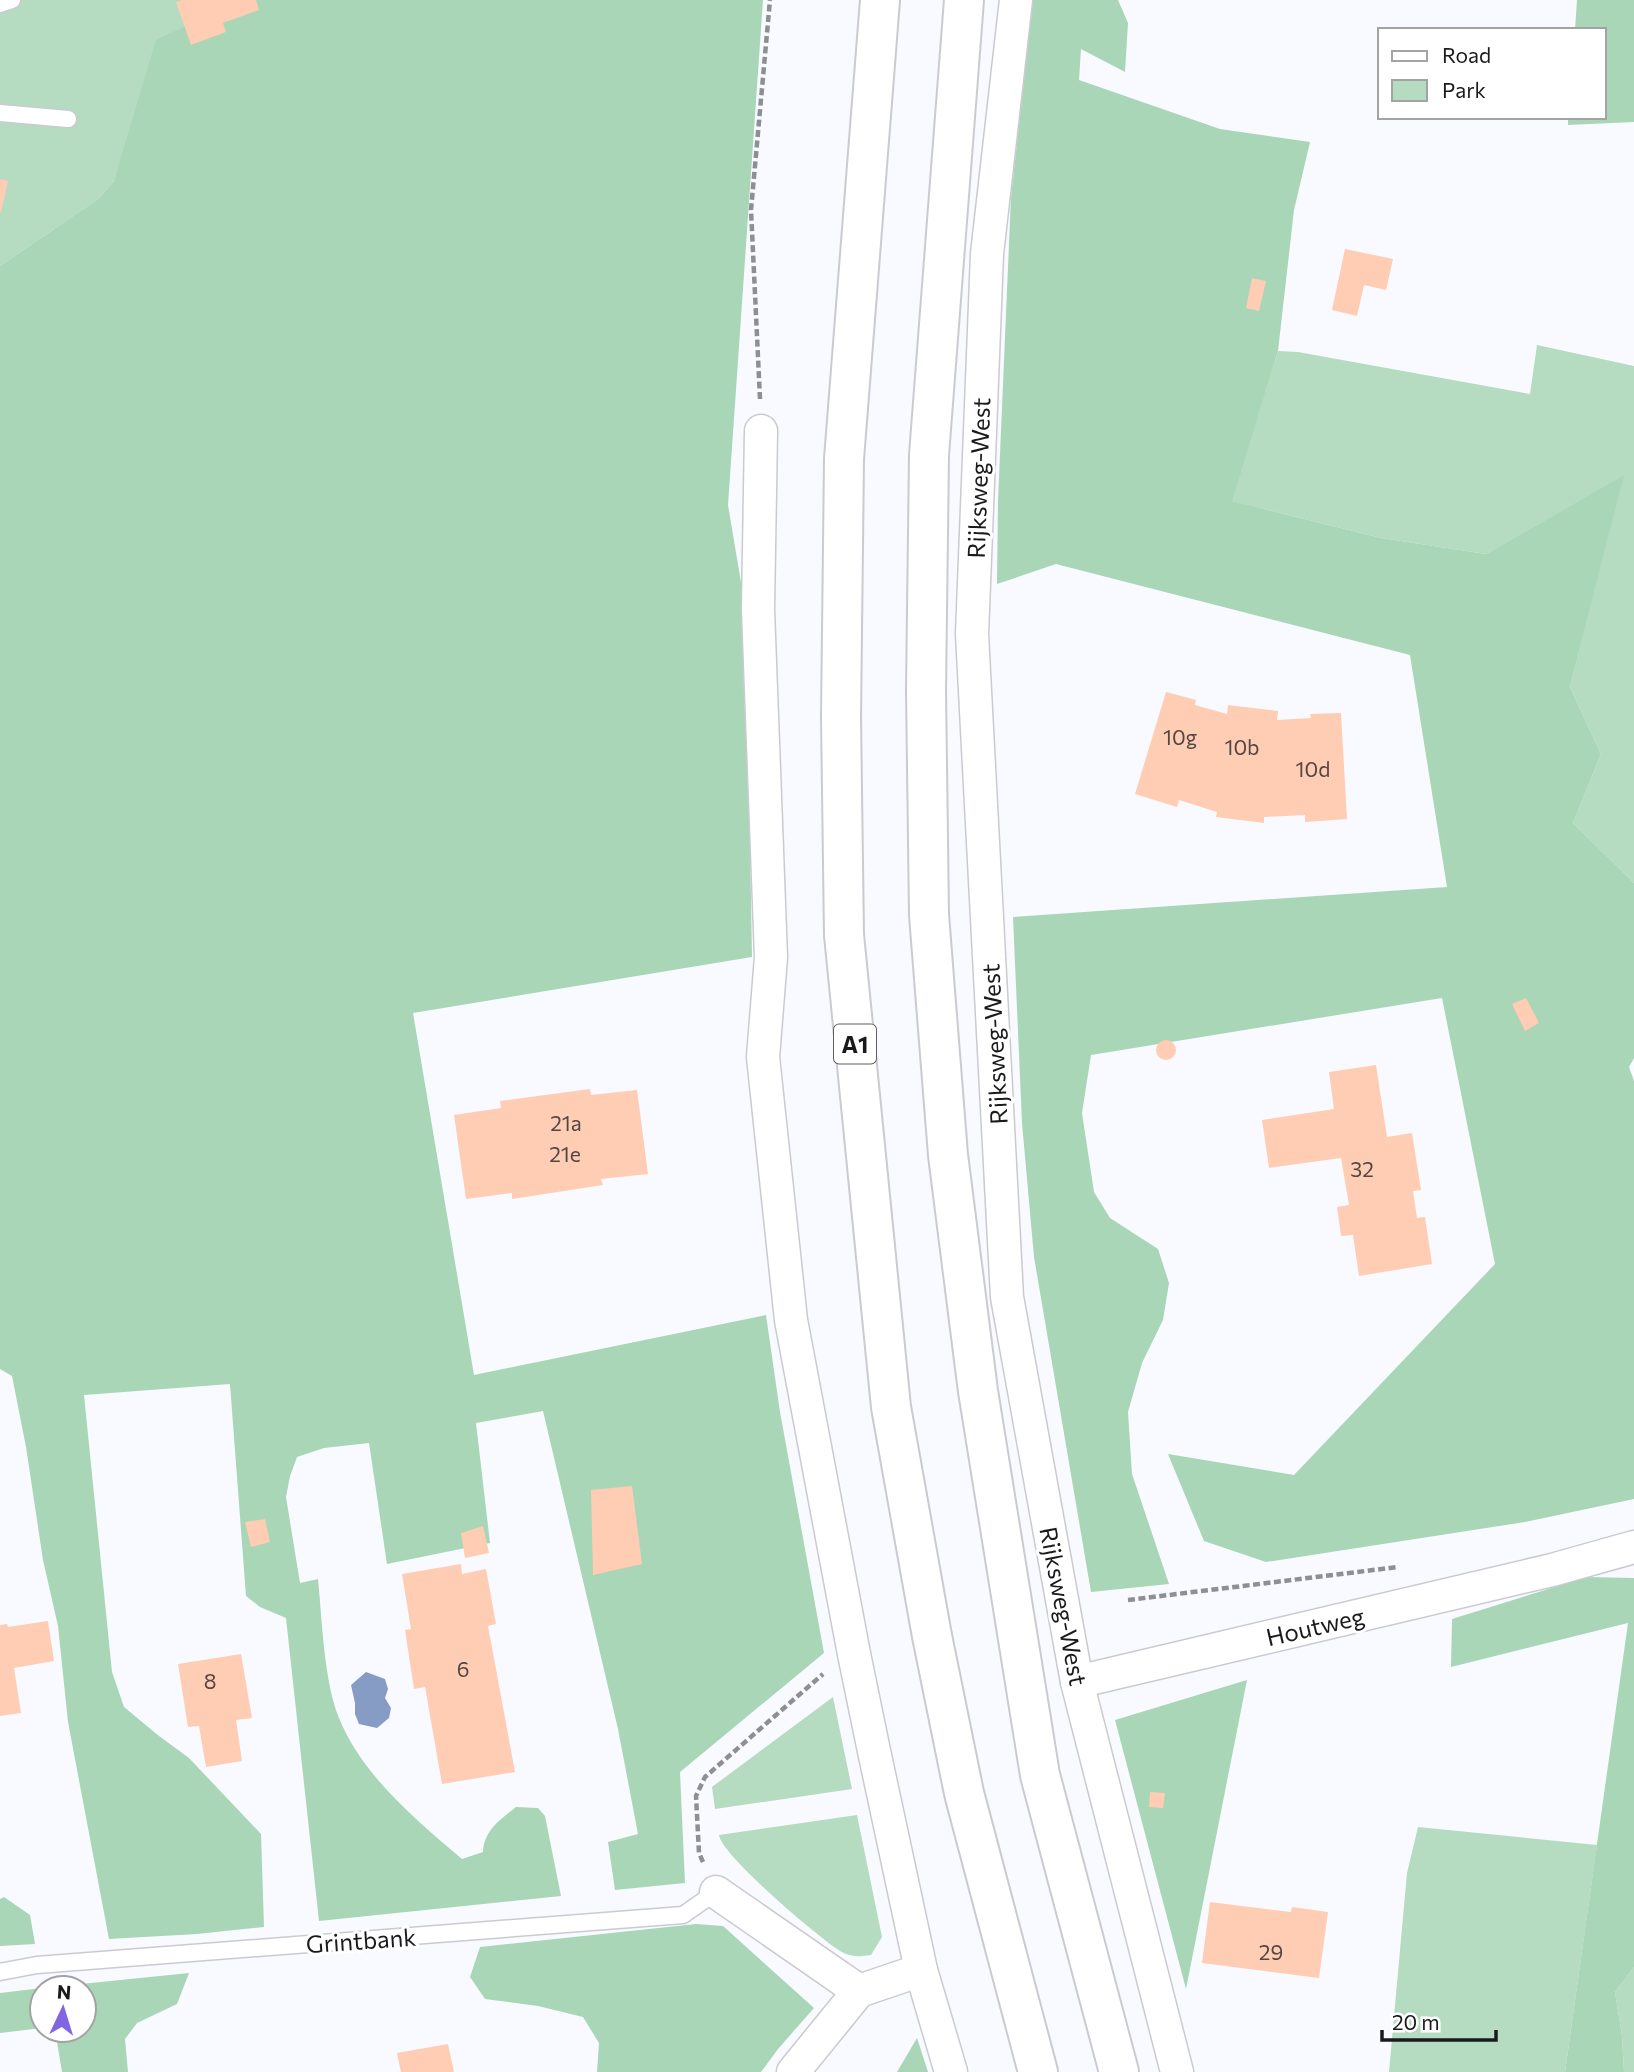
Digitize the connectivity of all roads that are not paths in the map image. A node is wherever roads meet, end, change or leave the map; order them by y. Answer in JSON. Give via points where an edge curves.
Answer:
{"nodes":[{"id":1,"x":12,"y":0,"type":"edge"},
{"id":2,"x":880,"y":0,"type":"edge"},
{"id":3,"x":964,"y":0,"type":"edge"},
{"id":4,"x":1016,"y":0,"type":"edge"},
{"id":5,"x":0,"y":4,"type":"edge"},
{"id":6,"x":0,"y":113,"type":"edge"},
{"id":7,"x":68,"y":119,"type":"dead end"},
{"id":8,"x":761,"y":431,"type":"road end"},
{"id":9,"x":1634,"y":1547,"type":"edge"},
{"id":10,"x":1077,"y":1682,"type":"junction"},
{"id":11,"x":716,"y":1892,"type":"joint"},
{"id":12,"x":921,"y":1970,"type":"junction"},
{"id":13,"x":0,"y":1972,"type":"edge"},
{"id":14,"x":859,"y":1991,"type":"junction"},
{"id":15,"x":793,"y":2072,"type":"edge"},
{"id":16,"x":951,"y":2072,"type":"edge"},
{"id":17,"x":1038,"y":2072,"type":"edge"},
{"id":18,"x":1119,"y":2072,"type":"edge"},
{"id":19,"x":1177,"y":2072,"type":"edge"}],
"edges":[{"from":1,"to":5,"type":"lane"},
{"from":2,"to":17,"type":"highway","number":"A1","via":[[844,459],[844,935],[891,1407],[964,1793]]},
{"from":3,"to":18,"type":"highway","via":[[929,454],[929,915],[951,1183],[978,1391],[1040,1774]]},
{"from":4,"to":10,"type":"street","name":"Rijksweg-West","via":[[986,254],[972,634],[1007,1297]]},
{"from":6,"to":7,"type":"lane"},
{"from":8,"to":12,"type":"street","via":[[758,609],[771,957],[764,1071],[791,1320],[853,1654]]},
{"from":9,"to":10,"type":"street","name":"Houtweg"},
{"from":10,"to":19,"type":"street","name":"Rijksweg-West"},
{"from":11,"to":13,"type":"lane","name":"Grintbank","via":[[683,1915],[37,1965]]},
{"from":11,"to":14,"type":"street"},
{"from":12,"to":14,"type":"street"},
{"from":12,"to":16,"type":"street"},
{"from":14,"to":15,"type":"street"}]}
